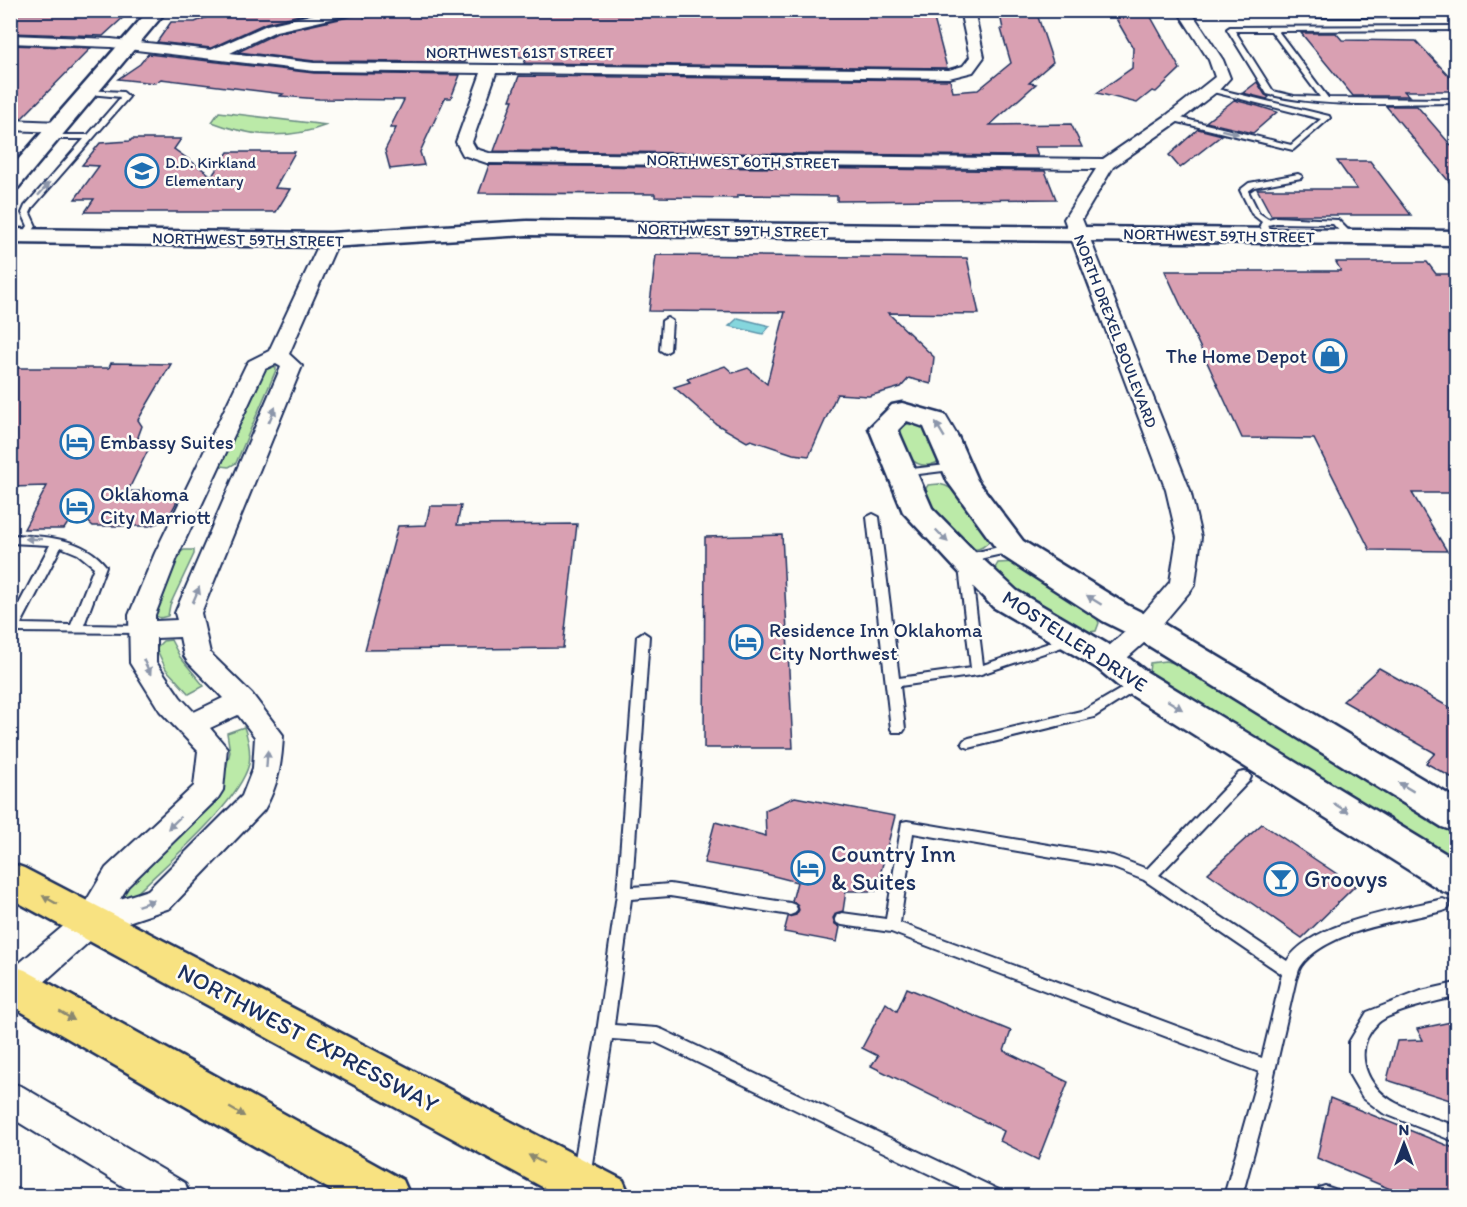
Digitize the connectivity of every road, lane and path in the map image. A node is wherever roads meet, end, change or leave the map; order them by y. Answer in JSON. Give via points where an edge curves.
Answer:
{"nodes":[{"id":1,"x":159,"y":10,"type":"edge"},
{"id":2,"x":352,"y":10,"type":"edge"},
{"id":3,"x":967,"y":10,"type":"edge"},
{"id":4,"x":1183,"y":10,"type":"edge"},
{"id":5,"x":1301,"y":10,"type":"edge"},
{"id":6,"x":1456,"y":15,"type":"edge"},
{"id":7,"x":1456,"y":28,"type":"edge"},
{"id":8,"x":1273,"y":30,"type":"junction"},
{"id":9,"x":10,"y":39,"type":"edge"},
{"id":10,"x":129,"y":46,"type":"junction"},
{"id":11,"x":213,"y":56,"type":"junction"},
{"id":12,"x":490,"y":70,"type":"junction"},
{"id":13,"x":1212,"y":89,"type":"junction"},
{"id":14,"x":89,"y":92,"type":"junction"},
{"id":15,"x":1325,"y":99,"type":"junction"},
{"id":16,"x":1456,"y":101,"type":"edge"},
{"id":17,"x":1173,"y":118,"type":"junction"},
{"id":18,"x":10,"y":125,"type":"edge"},
{"id":19,"x":55,"y":132,"type":"junction"},
{"id":20,"x":90,"y":137,"type":"junction"},
{"id":21,"x":1107,"y":164,"type":"junction"},
{"id":22,"x":1298,"y":176,"type":"dead end"},
{"id":23,"x":10,"y":183,"type":"edge"},
{"id":24,"x":1268,"y":229,"type":"junction"},
{"id":25,"x":1077,"y":234,"type":"junction"},
{"id":26,"x":18,"y":236,"type":"edge"},
{"id":27,"x":1456,"y":238,"type":"edge"},
{"id":28,"x":330,"y":240,"type":"junction"},
{"id":29,"x":667,"y":321,"type":"dead end"},
{"id":30,"x":665,"y":350,"type":"dead end"},
{"id":31,"x":278,"y":355,"type":"junction"},
{"id":32,"x":955,"y":468,"type":"junction"},
{"id":33,"x":903,"y":473,"type":"junction"},
{"id":34,"x":873,"y":517,"type":"dead end"},
{"id":35,"x":10,"y":539,"type":"edge"},
{"id":36,"x":57,"y":543,"type":"junction"},
{"id":37,"x":1012,"y":548,"type":"junction"},
{"id":38,"x":964,"y":559,"type":"junction"},
{"id":39,"x":12,"y":628,"type":"edge"},
{"id":40,"x":190,"y":628,"type":"junction"},
{"id":41,"x":1145,"y":628,"type":"junction"},
{"id":42,"x":76,"y":629,"type":"junction"},
{"id":43,"x":141,"y":630,"type":"junction"},
{"id":44,"x":643,"y":636,"type":"dead end"},
{"id":45,"x":1073,"y":639,"type":"junction"},
{"id":46,"x":1109,"y":660,"type":"junction"},
{"id":47,"x":978,"y":671,"type":"junction"},
{"id":48,"x":893,"y":683,"type":"junction"},
{"id":49,"x":1139,"y":683,"type":"junction"},
{"id":50,"x":242,"y":701,"type":"junction"},
{"id":51,"x":191,"y":725,"type":"junction"},
{"id":52,"x":898,"y":729,"type":"dead end"},
{"id":53,"x":969,"y":743,"type":"dead end"},
{"id":54,"x":1244,"y":777,"type":"dead end"},
{"id":55,"x":1456,"y":817,"type":"edge"},
{"id":56,"x":1149,"y":876,"type":"junction"},
{"id":57,"x":10,"y":879,"type":"edge"},
{"id":58,"x":1450,"y":893,"type":"edge"},
{"id":59,"x":624,"y":894,"type":"junction"},
{"id":60,"x":790,"y":909,"type":"dead end"},
{"id":61,"x":842,"y":919,"type":"dead end"},
{"id":62,"x":90,"y":922,"type":"junction"},
{"id":63,"x":892,"y":926,"type":"junction"},
{"id":64,"x":1291,"y":972,"type":"junction"},
{"id":65,"x":12,"y":987,"type":"edge"},
{"id":66,"x":1456,"y":990,"type":"edge"},
{"id":67,"x":605,"y":1032,"type":"junction"},
{"id":68,"x":1268,"y":1068,"type":"junction"},
{"id":69,"x":10,"y":1098,"type":"edge"},
{"id":70,"x":1456,"y":1134,"type":"edge"},
{"id":71,"x":593,"y":1190,"type":"edge"},
{"id":72,"x":171,"y":1197,"type":"edge"},
{"id":73,"x":386,"y":1197,"type":"edge"},
{"id":74,"x":993,"y":1197,"type":"edge"},
{"id":75,"x":1233,"y":1197,"type":"edge"}],
"edges":[{"from":1,"to":10,"type":"street"},
{"from":2,"to":11,"type":"street","via":[[272,28]]},
{"from":3,"to":12,"type":"street","name":"NORTHWEST 61ST STREET","via":[[977,57],[968,69],[949,74]]},
{"from":4,"to":13,"type":"street","via":[[1220,69],[1223,78]]},
{"from":5,"to":6,"type":"lane","via":[[1304,15]]},
{"from":7,"to":8,"type":"lane"},
{"from":8,"to":15,"type":"lane"},
{"from":8,"to":15,"type":"lane","via":[[1230,30],[1270,92]]},
{"from":9,"to":10,"type":"street","name":"NORTHWEST 61ST STREET"},
{"from":10,"to":11,"type":"street","name":"NORTHWEST 61ST STREET"},
{"from":10,"to":14,"type":"street"},
{"from":11,"to":12,"type":"street","name":"NORTHWEST 61ST STREET","via":[[314,68]]},
{"from":12,"to":21,"type":"street","name":"NORTHWEST 60TH STREET","via":[[464,142],[469,153],[487,158]]},
{"from":13,"to":17,"type":"street","name":"NORTH DREXEL BOULEVARD"},
{"from":17,"to":13,"type":"lane","one_way":true,"via":[[1293,148],[1326,118]]},
{"from":14,"to":19,"type":"street"},
{"from":14,"to":20,"type":"lane","via":[[125,97]]},
{"from":15,"to":16,"type":"lane"},
{"from":17,"to":21,"type":"street","name":"NORTH DREXEL BOULEVARD"},
{"from":18,"to":19,"type":"street"},
{"from":19,"to":20,"type":"lane"},
{"from":19,"to":23,"type":"street"},
{"from":26,"to":20,"type":"lane","one_way":true,"via":[[32,226],[26,213],[29,206]]},
{"from":21,"to":25,"type":"street","name":"NORTH DREXEL BOULEVARD","via":[[1073,219]]},
{"from":22,"to":24,"type":"lane","via":[[1244,190]]},
{"from":24,"to":25,"type":"street","name":"NORTHWEST 59TH STREET"},
{"from":24,"to":27,"type":"street","name":"NORTHWEST 59TH STREET","via":[[1350,237]]},
{"from":25,"to":28,"type":"street","name":"NORTHWEST 59TH STREET","via":[[476,228]]},
{"from":25,"to":41,"type":"street","name":"NORTH DREXEL BOULEVARD","via":[[1178,490],[1189,537],[1182,584]]},
{"from":26,"to":28,"type":"street","name":"NORTHWEST 59TH STREET"},
{"from":28,"to":31,"type":"street"},
{"from":29,"to":30,"type":"lane"},
{"from":40,"to":31,"type":"street","one_way":true,"via":[[188,613],[292,366]]},
{"from":31,"to":43,"type":"street","via":[[256,365],[167,553],[142,615]]},
{"from":32,"to":33,"type":"lane"},
{"from":32,"to":33,"type":"street","name":"MOSTELLER DRIVE","one_way":true,"via":[[935,421],[902,411],[883,428]]},
{"from":32,"to":37,"type":"street","name":"MOSTELLER DRIVE"},
{"from":33,"to":38,"type":"street","name":"MOSTELLER DRIVE","one_way":true,"via":[[918,512]]},
{"from":34,"to":48,"type":"lane"},
{"from":36,"to":35,"type":"lane","one_way":true,"via":[[46,539]]},
{"from":36,"to":39,"type":"lane"},
{"from":36,"to":42,"type":"lane","via":[[88,554],[100,566]]},
{"from":37,"to":38,"type":"lane"},
{"from":41,"to":37,"type":"street","name":"MOSTELLER DRIVE","one_way":true,"via":[[1115,614]]},
{"from":38,"to":45,"type":"street","name":"MOSTELLER DRIVE","via":[[1005,598]]},
{"from":38,"to":47,"type":"lane"},
{"from":39,"to":42,"type":"lane"},
{"from":40,"to":43,"type":"street"},
{"from":40,"to":50,"type":"street","via":[[197,656]]},
{"from":41,"to":46,"type":"street","name":"NORTH DREXEL BOULEVARD"},
{"from":55,"to":41,"type":"street","name":"MOSTELLER DRIVE","one_way":true},
{"from":42,"to":43,"type":"lane"},
{"from":43,"to":51,"type":"street","one_way":true,"via":[[143,663],[170,704]]},
{"from":44,"to":59,"type":"lane"},
{"from":45,"to":46,"type":"street","name":"MOSTELLER DRIVE"},
{"from":45,"to":47,"type":"lane"},
{"from":46,"to":49,"type":"street","name":"MOSTELLER DRIVE"},
{"from":47,"to":48,"type":"lane"},
{"from":48,"to":52,"type":"lane"},
{"from":49,"to":53,"type":"lane","via":[[1089,714]]},
{"from":49,"to":58,"type":"street","name":"MOSTELLER DRIVE","one_way":true},
{"from":50,"to":51,"type":"street"},
{"from":62,"to":50,"type":"street","one_way":true,"via":[[159,899],[254,802],[267,768],[269,735]]},
{"from":51,"to":62,"type":"street","one_way":true,"via":[[213,748],[208,790],[117,877]]},
{"from":54,"to":56,"type":"lane"},
{"from":56,"to":63,"type":"lane","via":[[1102,860],[907,826]]},
{"from":56,"to":64,"type":"lane"},
{"from":62,"to":57,"type":"highway","name":"NORTHWEST EXPRESSWAY","one_way":true},
{"from":58,"to":64,"type":"lane","via":[[1347,928],[1304,953]]},
{"from":59,"to":60,"type":"lane","via":[[670,890]]},
{"from":59,"to":67,"type":"lane"},
{"from":61,"to":63,"type":"lane"},
{"from":62,"to":65,"type":"street"},
{"from":71,"to":62,"type":"highway","name":"NORTHWEST EXPRESSWAY","one_way":true},
{"from":63,"to":68,"type":"lane"},
{"from":64,"to":68,"type":"lane"},
{"from":65,"to":73,"type":"highway","one_way":true},
{"from":66,"to":70,"type":"lane","via":[[1421,998],[1373,1017],[1357,1042],[1357,1074],[1369,1093],[1389,1108]]},
{"from":67,"to":71,"type":"lane"},
{"from":67,"to":74,"type":"lane","via":[[657,1035]]},
{"from":68,"to":75,"type":"lane"},
{"from":69,"to":72,"type":"street"}]}
